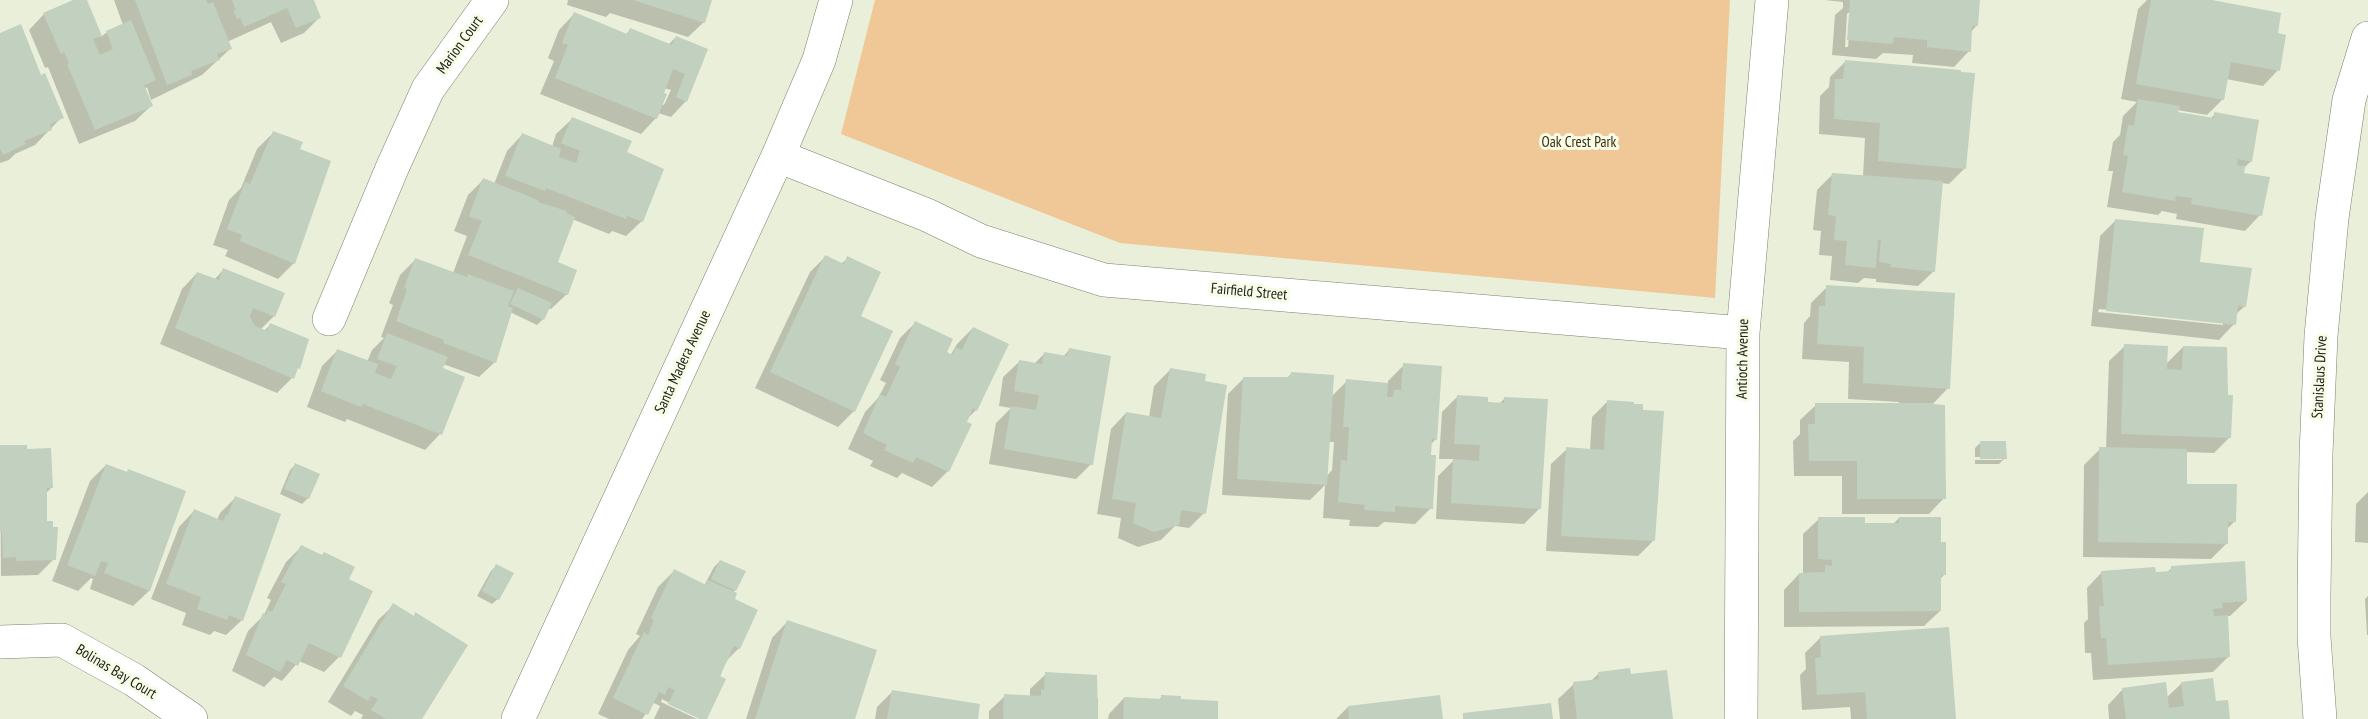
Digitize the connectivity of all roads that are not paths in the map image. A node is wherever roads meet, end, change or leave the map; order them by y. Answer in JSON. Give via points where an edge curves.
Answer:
{"nodes":[{"id":1,"x":492,"y":0,"type":"edge"},
{"id":2,"x":836,"y":0,"type":"edge"},
{"id":3,"x":1772,"y":0,"type":"edge"},
{"id":4,"x":2368,"y":38,"type":"edge"},
{"id":5,"x":778,"y":156,"type":"junction"},
{"id":6,"x":329,"y":319,"type":"dead end"},
{"id":7,"x":1743,"y":333,"type":"junction"},
{"id":8,"x":0,"y":642,"type":"edge"},
{"id":9,"x":190,"y":719,"type":"edge"},
{"id":10,"x":518,"y":719,"type":"edge"},
{"id":11,"x":1741,"y":719,"type":"edge"},
{"id":12,"x":2320,"y":719,"type":"edge"}],
"edges":[{"from":1,"to":6,"type":"street","name":"Marion Court","via":[[428,89]]},
{"from":2,"to":5,"type":"street","name":"Santa Madera Avenue","via":[[819,60]]},
{"from":3,"to":7,"type":"street","name":"Antioch Avenue"},
{"from":4,"to":12,"type":"street","name":"Stanislaus Drive","via":[[2349,100],[2321,336],[2314,595]]},
{"from":5,"to":7,"type":"street","name":"Fairfield Street","via":[[927,215],[981,241],[1104,280]]},
{"from":5,"to":10,"type":"street","name":"Santa Madera Avenue"},
{"from":7,"to":11,"type":"street","name":"Antioch Avenue"},
{"from":8,"to":9,"type":"street","name":"Bolinas Bay Court","via":[[62,640],[134,680]]}]}
